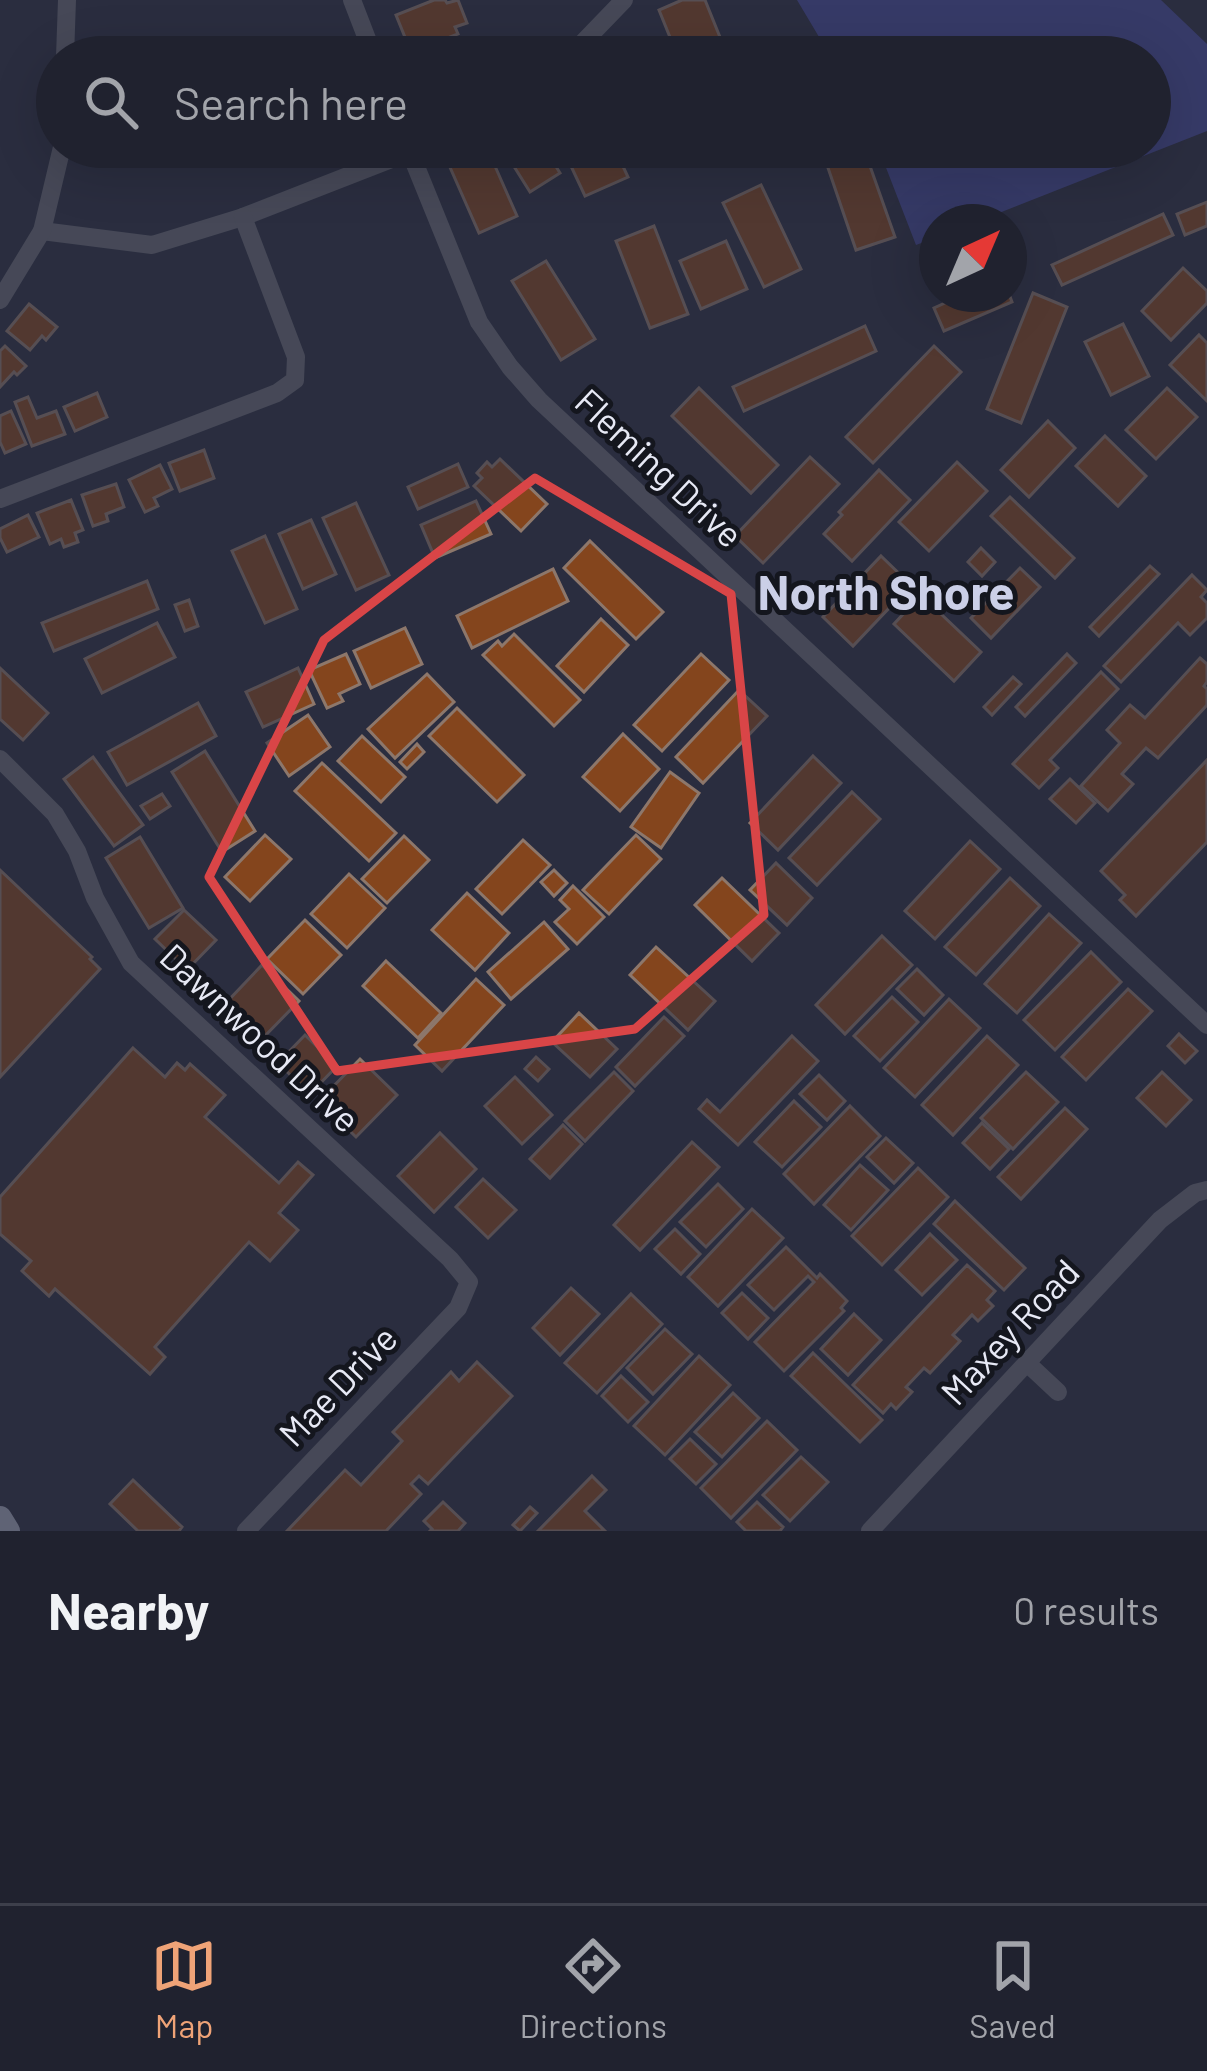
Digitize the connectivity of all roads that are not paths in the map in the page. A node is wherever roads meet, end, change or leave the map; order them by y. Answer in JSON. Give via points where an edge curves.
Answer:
{"nodes":[{"id":1,"x":67,"y":0,"type":"edge"},
{"id":2,"x":352,"y":0,"type":"edge"},
{"id":3,"x":624,"y":0,"type":"edge"},
{"id":4,"x":66,"y":36,"type":"edge"},
{"id":5,"x":366,"y":36,"type":"edge"},
{"id":6,"x":589,"y":36,"type":"edge"},
{"id":7,"x":57,"y":168,"type":"edge"},
{"id":8,"x":366,"y":168,"type":"edge"},
{"id":9,"x":421,"y":168,"type":"edge"},
{"id":10,"x":243,"y":217,"type":"junction"},
{"id":11,"x":42,"y":231,"type":"junction"},
{"id":12,"x":0,"y":300,"type":"edge"},
{"id":13,"x":0,"y":499,"type":"edge"},
{"id":14,"x":0,"y":759,"type":"edge"},
{"id":15,"x":1207,"y":1025,"type":"edge"},
{"id":16,"x":1207,"y":1190,"type":"edge"},
{"id":17,"x":469,"y":1282,"type":"joint"},
{"id":18,"x":1027,"y":1363,"type":"junction"},
{"id":19,"x":1058,"y":1392,"type":"dead end"},
{"id":20,"x":0,"y":1518,"type":"edge"},
{"id":21,"x":878,"y":1528,"type":"edge"},
{"id":22,"x":8,"y":1531,"type":"edge"},
{"id":23,"x":246,"y":1531,"type":"edge"}],
"edges":[{"from":1,"to":4,"type":"street"},
{"from":2,"to":5,"type":"street"},
{"from":3,"to":6,"type":"street"},
{"from":7,"to":11,"type":"street"},
{"from":8,"to":10,"type":"street"},
{"from":9,"to":15,"type":"street","name":"Fleming Drive","via":[[479,322],[538,400]]},
{"from":10,"to":11,"type":"street","via":[[152,244]]},
{"from":10,"to":13,"type":"street","via":[[296,357],[295,380]]},
{"from":11,"to":12,"type":"street"},
{"from":14,"to":17,"type":"street","name":"Dawnwood Drive","via":[[55,814],[131,963]]},
{"from":16,"to":18,"type":"street","name":"Maxey Road","via":[[1160,1220]]},
{"from":17,"to":23,"type":"street","name":"Mae Drive","via":[[458,1308]]},
{"from":18,"to":19,"type":"street"},
{"from":18,"to":21,"type":"street","name":"Maxey Road"},
{"from":20,"to":22,"type":"main road"}]}
